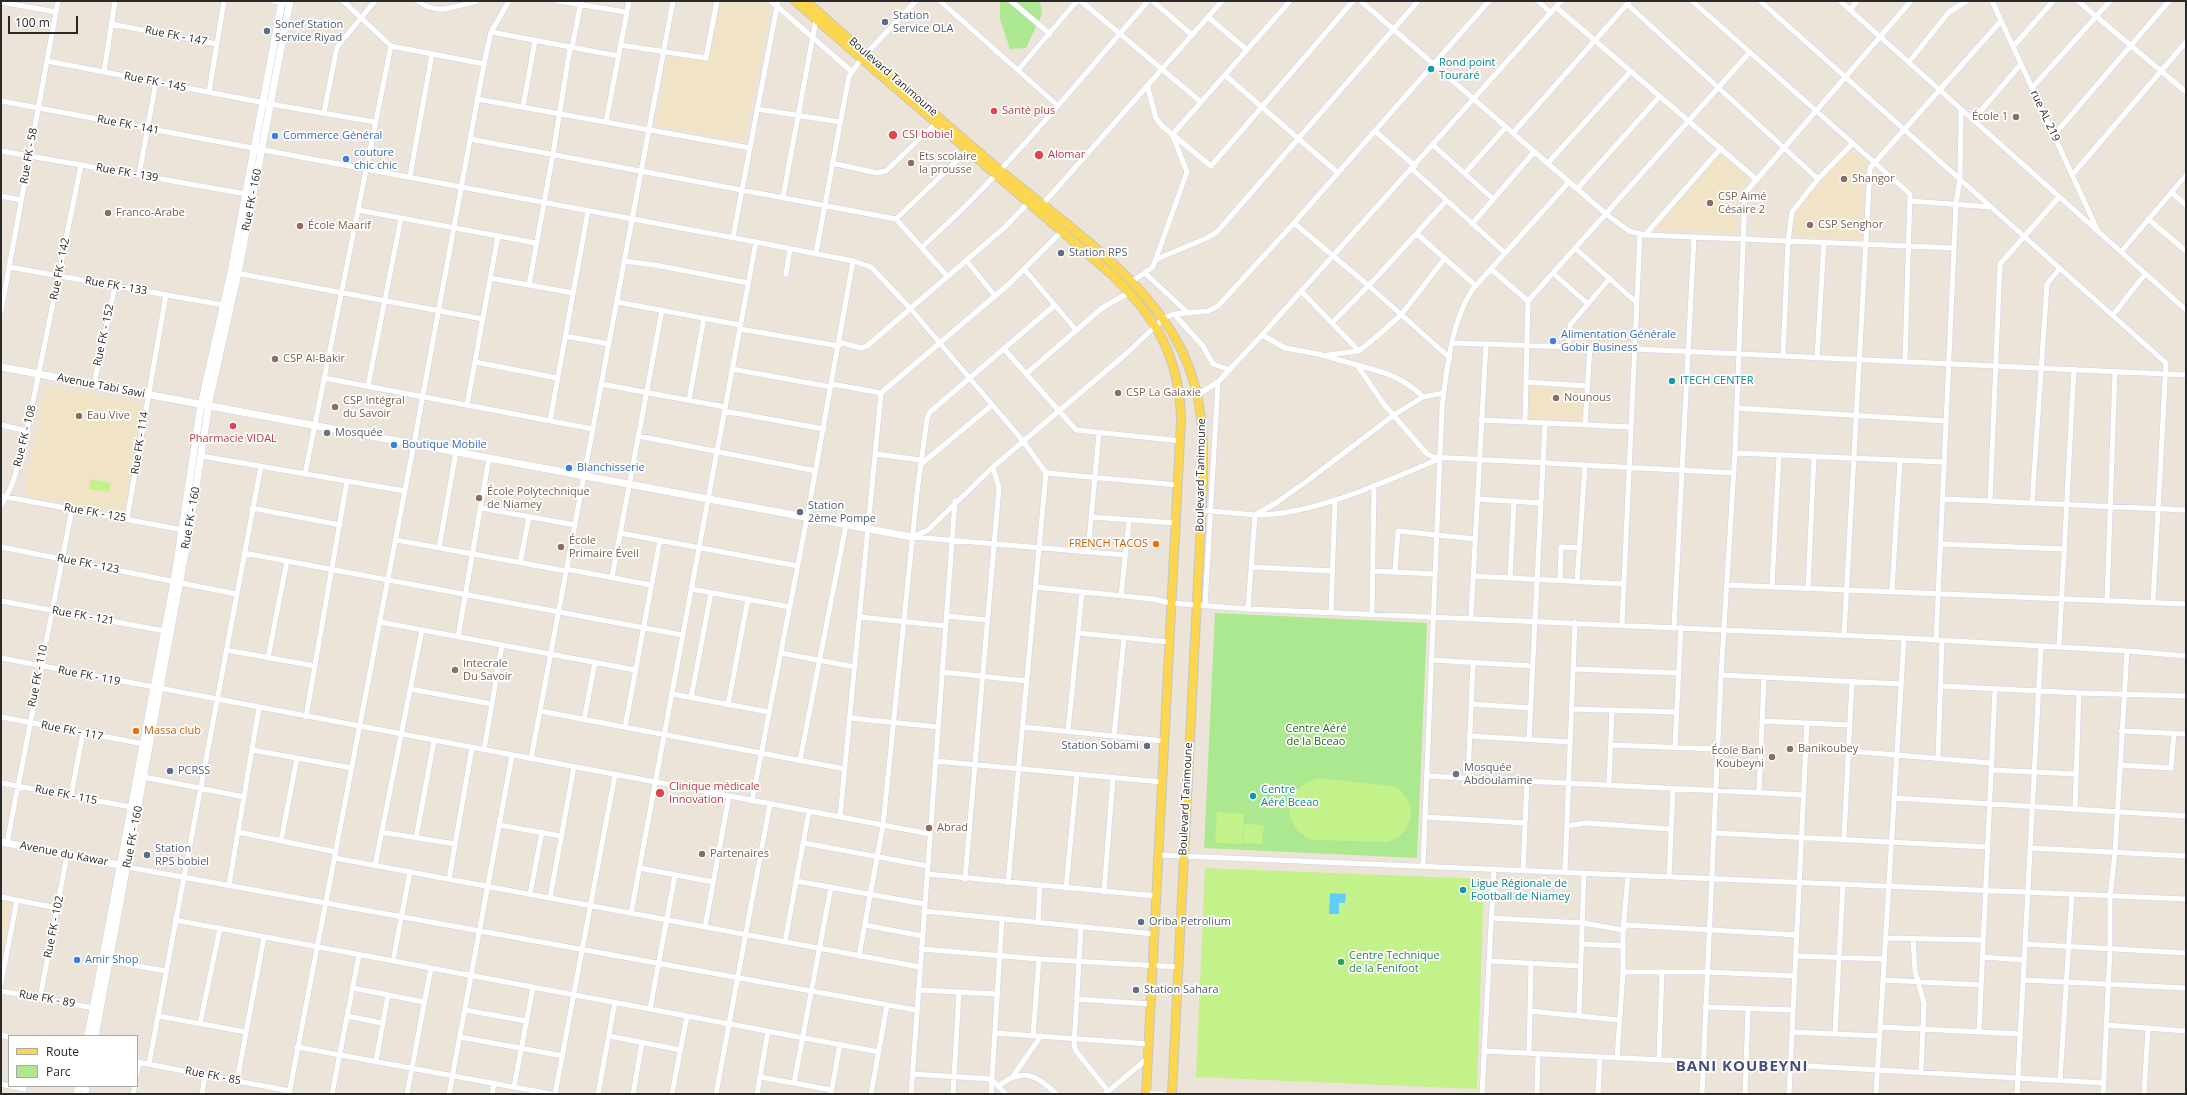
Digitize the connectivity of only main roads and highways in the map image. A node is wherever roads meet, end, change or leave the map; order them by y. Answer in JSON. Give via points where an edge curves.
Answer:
{"nodes":[{"id":1,"x":795,"y":1,"type":"edge"},
{"id":2,"x":806,"y":1,"type":"edge"},
{"id":3,"x":286,"y":2,"type":"edge"},
{"id":4,"x":864,"y":56,"type":"junction"},
{"id":5,"x":998,"y":173,"type":"junction"},
{"id":6,"x":234,"y":272,"type":"junction"},
{"id":7,"x":1,"y":367,"type":"edge"},
{"id":8,"x":212,"y":369,"type":"junction"},
{"id":9,"x":205,"y":406,"type":"junction"},
{"id":10,"x":912,"y":537,"type":"road end"},
{"id":11,"x":177,"y":582,"type":"junction"},
{"id":12,"x":157,"y":689,"type":"junction"},
{"id":13,"x":4,"y":843,"type":"edge"},
{"id":14,"x":124,"y":866,"type":"junction"},
{"id":15,"x":88,"y":1035,"type":"edge"},
{"id":16,"x":95,"y":1035,"type":"edge"},
{"id":17,"x":1146,"y":1093,"type":"edge"},
{"id":18,"x":1172,"y":1094,"type":"edge"}],
"edges":[{"from":1,"to":4,"type":"main road","name":"Boulevard Tanimoune"},
{"from":2,"to":4,"type":"main road","name":"Boulevard Tanimoune"},
{"from":3,"to":6,"type":"main road","name":"Rue FK - 160"},
{"from":4,"to":5,"type":"main road","name":"Boulevard Tanimoune"},
{"from":4,"to":5,"type":"main road","name":"Boulevard Tanimoune","via":[[936,123]]},
{"from":5,"to":17,"type":"main road","name":"Boulevard Tanimoune","via":[[1028,203],[1130,292],[1156,325],[1171,356],[1180,391],[1181,441],[1174,523]]},
{"from":5,"to":18,"type":"main road","name":"Boulevard Tanimoune","via":[[1042,205],[1117,268],[1164,318],[1183,352],[1202,413],[1204,439],[1201,510]]},
{"from":6,"to":8,"type":"main road","name":"Rue FK - 160"},
{"from":6,"to":8,"type":"main road","name":"Rue FK - 160","via":[[224,305]]},
{"from":7,"to":9,"type":"main road","name":"Avenue Tabi Sawi"},
{"from":8,"to":9,"type":"main road","name":"Rue FK - 160"},
{"from":9,"to":10,"type":"main road","name":"Avenue Tabi Sawi"},
{"from":9,"to":11,"type":"main road","name":"Rue FK - 160","via":[[183,530]]},
{"from":9,"to":11,"type":"main road","name":"Rue FK - 160","via":[[201,456]]},
{"from":11,"to":12,"type":"main road","name":"Rue FK - 160"},
{"from":11,"to":12,"type":"main road","name":"Rue FK - 160","via":[[165,631]]},
{"from":12,"to":14,"type":"main road","name":"Rue FK - 160","via":[[144,778]]},
{"from":12,"to":14,"type":"main road","name":"Rue FK - 160","via":[[131,807]]},
{"from":13,"to":14,"type":"main road","name":"Avenue du Kawar"},
{"from":14,"to":15,"type":"main road","name":"Rue FK - 160"},
{"from":14,"to":16,"type":"main road","name":"Rue FK - 160"}]}
